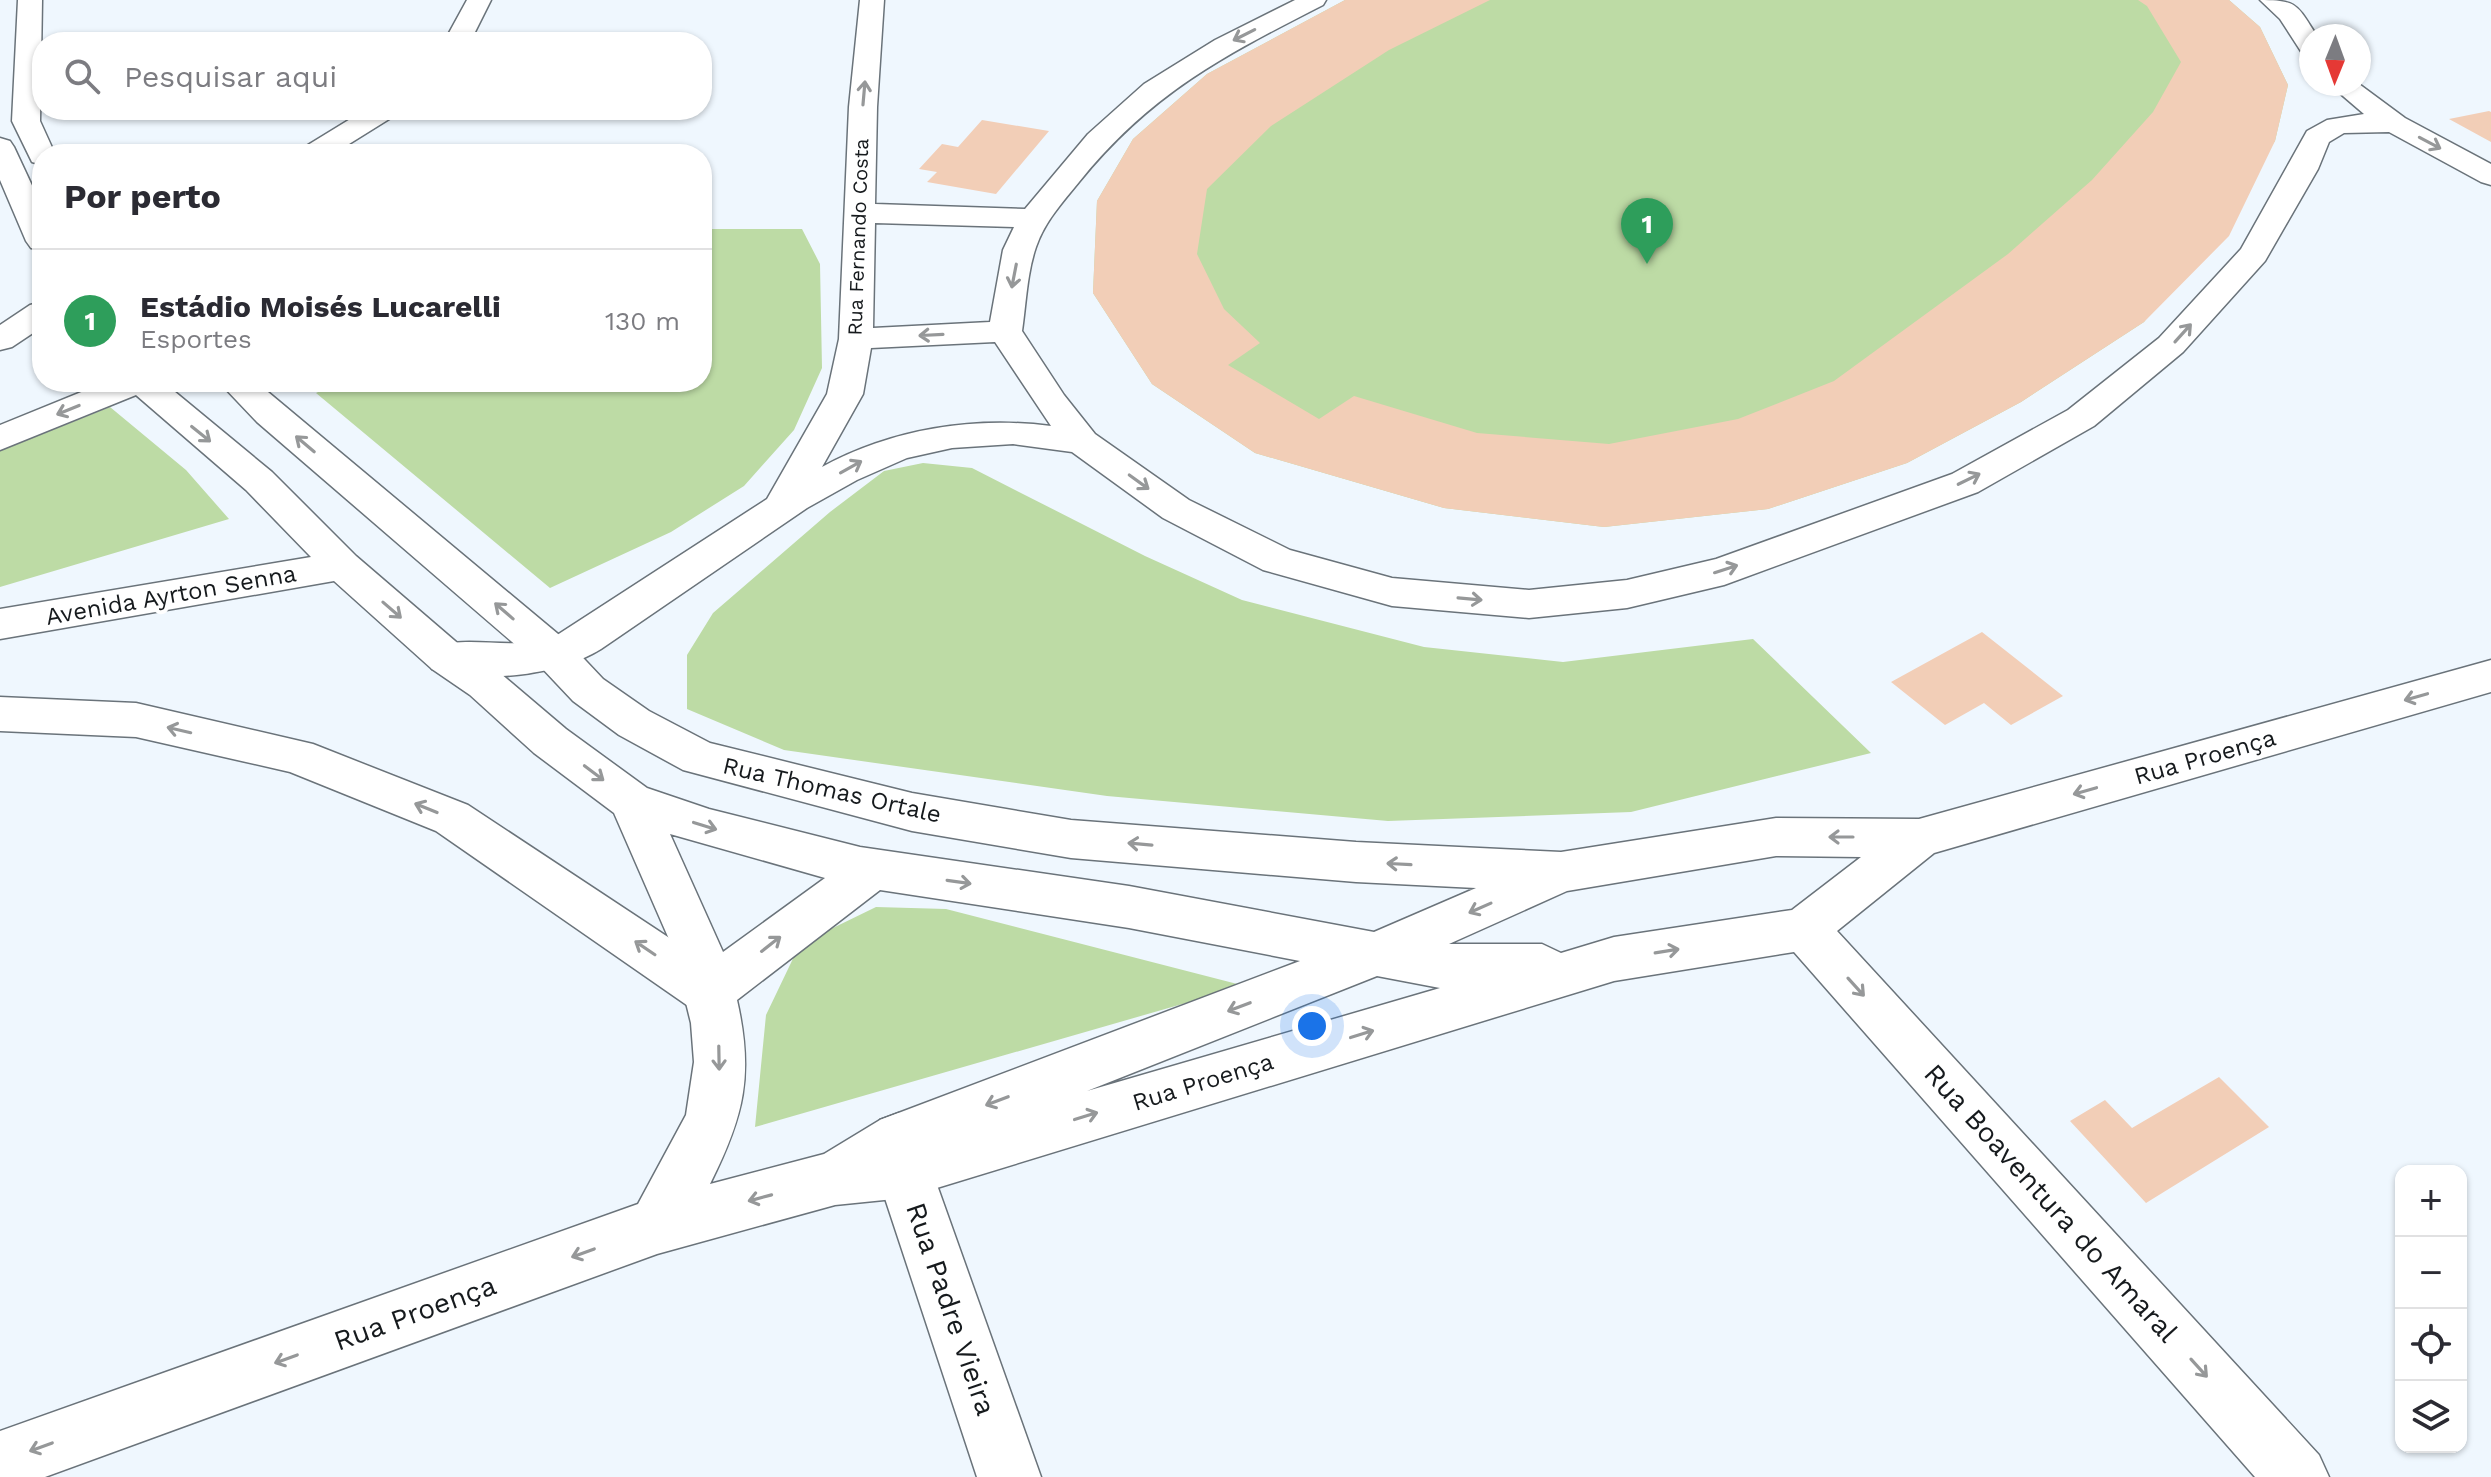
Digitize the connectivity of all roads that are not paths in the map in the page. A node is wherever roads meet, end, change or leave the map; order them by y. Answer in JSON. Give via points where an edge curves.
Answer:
{"nodes":[{"id":1,"x":30,"y":0,"type":"edge"},
{"id":2,"x":479,"y":0,"type":"edge"},
{"id":3,"x":872,"y":0,"type":"edge"},
{"id":4,"x":1314,"y":0,"type":"edge"},
{"id":5,"x":2290,"y":6,"type":"edge"},
{"id":6,"x":2299,"y":24,"type":"edge"},
{"id":7,"x":462,"y":32,"type":"edge"},
{"id":8,"x":2358,"y":96,"type":"edge"},
{"id":9,"x":368,"y":120,"type":"edge"},
{"id":10,"x":2395,"y":124,"type":"junction"},
{"id":11,"x":37,"y":144,"type":"edge"},
{"id":12,"x":329,"y":144,"type":"edge"},
{"id":13,"x":0,"y":147,"type":"edge"},
{"id":14,"x":2491,"y":176,"type":"edge"},
{"id":15,"x":859,"y":213,"type":"junction"},
{"id":16,"x":1033,"y":218,"type":"junction"},
{"id":17,"x":32,"y":219,"type":"edge"},
{"id":18,"x":32,"y":319,"type":"edge"},
{"id":19,"x":1005,"y":331,"type":"junction"},
{"id":20,"x":856,"y":339,"type":"junction"},
{"id":21,"x":0,"y":340,"type":"edge"},
{"id":22,"x":113,"y":392,"type":"edge"},
{"id":23,"x":153,"y":392,"type":"edge"},
{"id":24,"x":247,"y":392,"type":"edge"},
{"id":25,"x":0,"y":438,"type":"edge"},
{"id":26,"x":1082,"y":442,"type":"junction"},
{"id":27,"x":783,"y":505,"type":"junction"},
{"id":28,"x":342,"y":566,"type":"junction"},
{"id":29,"x":0,"y":624,"type":"edge"},
{"id":30,"x":555,"y":655,"type":"junction"},
{"id":31,"x":447,"y":658,"type":"junction"},
{"id":32,"x":2491,"y":676,"type":"edge"},
{"id":33,"x":0,"y":714,"type":"edge"},
{"id":34,"x":631,"y":801,"type":"junction"},
{"id":35,"x":1919,"y":838,"type":"junction"},
{"id":36,"x":872,"y":869,"type":"junction"},
{"id":37,"x":1561,"y":872,"type":"junction"},
{"id":38,"x":1804,"y":929,"type":"junction"},
{"id":39,"x":1373,"y":955,"type":"junction"},
{"id":40,"x":1614,"y":959,"type":"junction"},
{"id":41,"x":709,"y":992,"type":"junction"},
{"id":42,"x":902,"y":1155,"type":"junction"},
{"id":43,"x":657,"y":1226,"type":"junction"},
{"id":44,"x":0,"y":1462,"type":"edge"},
{"id":45,"x":1009,"y":1477,"type":"edge"},
{"id":46,"x":2297,"y":1477,"type":"edge"}],
"edges":[{"from":1,"to":11,"type":"main road","via":[[26,121]]},
{"from":2,"to":7,"type":"main road"},
{"from":15,"to":3,"type":"main road","name":"Rua Fernando Costa","one_way":true},
{"from":4,"to":16,"type":"main road","one_way":true,"via":[[1224,45],[1154,90],[1098,140]]},
{"from":5,"to":6,"type":"main road"},
{"from":8,"to":10,"type":"main road"},
{"from":9,"to":12,"type":"main road"},
{"from":10,"to":14,"type":"main road","one_way":true},
{"from":26,"to":10,"type":"main road","one_way":true,"via":[[1176,509],[1277,560],[1392,592],[1529,604],[1627,594],[1724,571],[1965,483],[2081,418],[2171,345],[2254,254],[2317,137],[2337,126]]},
{"from":13,"to":17,"type":"main road"},
{"from":15,"to":16,"type":"main road"},
{"from":15,"to":20,"type":"main road","name":"Rua Fernando Costa"},
{"from":16,"to":19,"type":"main road","one_way":true,"via":[[1019,250]]},
{"from":18,"to":21,"type":"main road"},
{"from":19,"to":20,"type":"main road","one_way":true},
{"from":19,"to":26,"type":"main road"},
{"from":20,"to":27,"type":"main road","name":"Rua Fernando Costa","via":[[845,394]]},
{"from":22,"to":25,"type":"main road","one_way":true},
{"from":23,"to":28,"type":"main road","one_way":true,"via":[[259,481]]},
{"from":30,"to":24,"type":"main road","name":"Rua Thomas Ortale","one_way":true},
{"from":27,"to":26,"type":"main road","name":"Rua Fernando Costa","one_way":true,"via":[[864,460],[923,439],[990,431]]},
{"from":27,"to":30,"type":"main road","name":"Rua Fernando Costa"},
{"from":28,"to":29,"type":"main road","name":"Avenida Ayrton Senna"},
{"from":28,"to":31,"type":"main road","one_way":true},
{"from":30,"to":31,"type":"main road"},
{"from":37,"to":30,"type":"main road","name":"Rua Thomas Ortale","one_way":true,"via":[[1071,839],[912,812],[699,758],[634,723],[588,690]]},
{"from":31,"to":34,"type":"main road","one_way":true},
{"from":32,"to":35,"type":"main road","name":"Rua Proença","one_way":true},
{"from":41,"to":33,"type":"main road","one_way":true,"via":[[452,818],[297,756],[136,720]]},
{"from":34,"to":36,"type":"main road","one_way":true,"via":[[708,828]]},
{"from":34,"to":41,"type":"main road","via":[[689,923]]},
{"from":35,"to":37,"type":"main road","name":"Rua Proença","one_way":true,"via":[[1776,837]]},
{"from":35,"to":38,"type":"main road","name":"Rua Proença"},
{"from":36,"to":39,"type":"main road","one_way":true,"via":[[1129,907]]},
{"from":41,"to":36,"type":"main road","one_way":true},
{"from":37,"to":39,"type":"main road","name":"Rua Proença","one_way":true},
{"from":40,"to":38,"type":"main road","name":"Rua Proença","one_way":true},
{"from":38,"to":46,"type":"main road","name":"Rua Boaventura do Amaral","one_way":true},
{"from":39,"to":40,"type":"main road","name":"Rua Proença","via":[[1440,966],[1525,967]]},
{"from":39,"to":42,"type":"main road","name":"Rua Proença","one_way":true},
{"from":42,"to":40,"type":"main road","name":"Rua Proença","one_way":true},
{"from":41,"to":43,"type":"main road","one_way":true,"via":[[720,1055],[717,1102]]},
{"from":42,"to":43,"type":"main road","name":"Rua Proença","one_way":true},
{"from":42,"to":45,"type":"main road","name":"Rua Padre Vieira"},
{"from":43,"to":44,"type":"main road","name":"Rua Proença","one_way":true}]}
